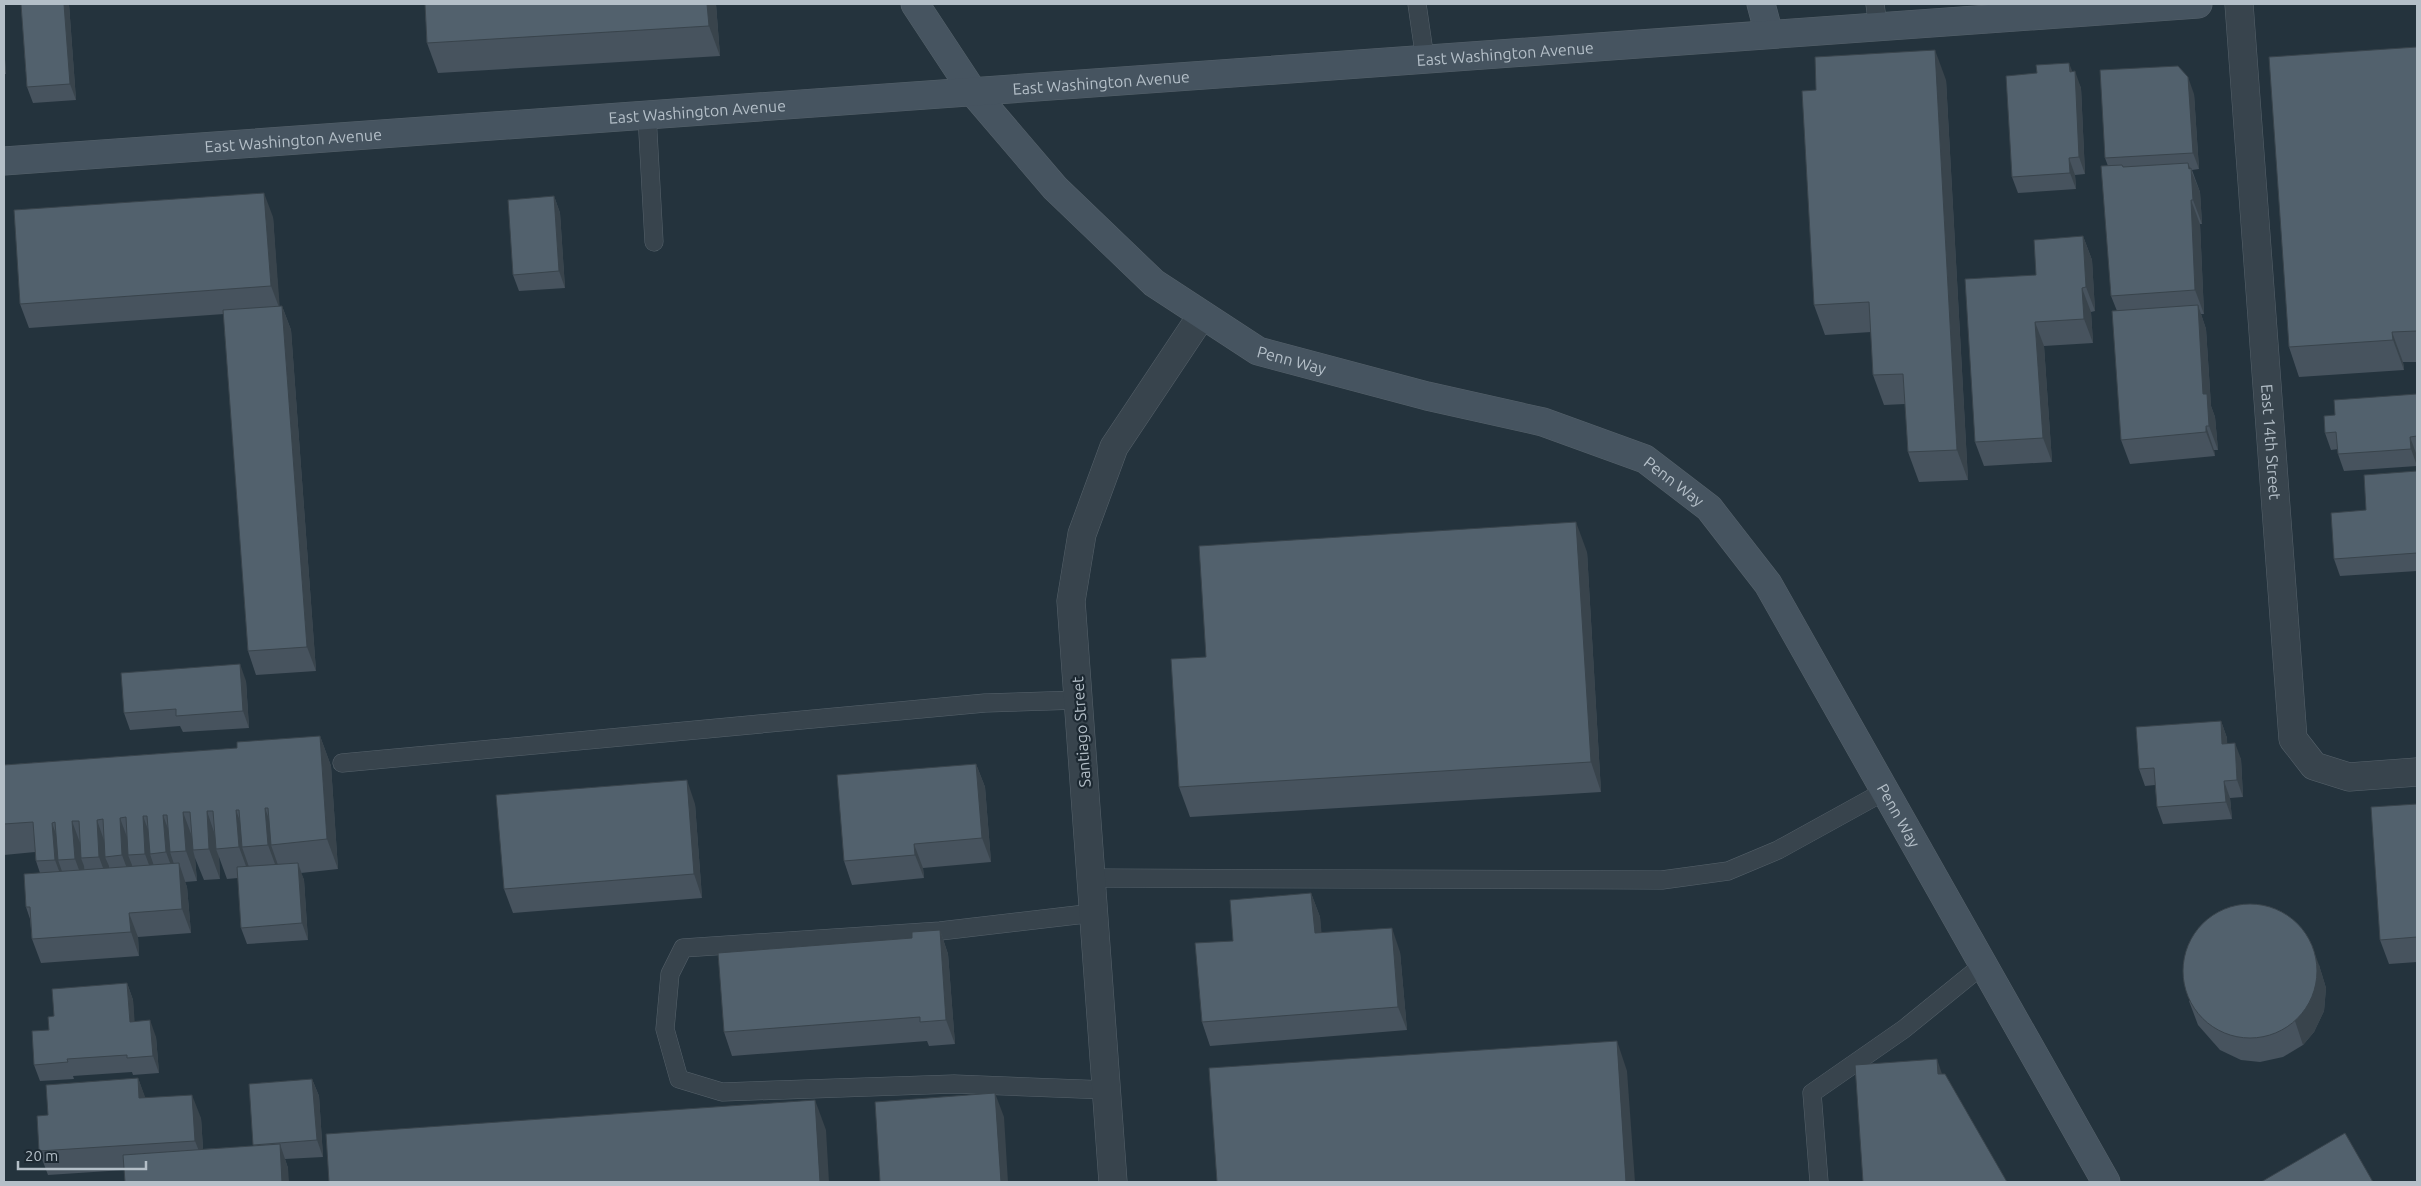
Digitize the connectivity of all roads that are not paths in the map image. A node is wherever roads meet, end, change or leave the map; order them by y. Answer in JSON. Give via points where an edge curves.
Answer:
{"nodes":[{"id":1,"x":914,"y":4,"type":"edge"},
{"id":2,"x":1417,"y":4,"type":"edge"},
{"id":3,"x":1761,"y":4,"type":"edge"},
{"id":4,"x":2198,"y":4,"type":"edge"},
{"id":5,"x":2240,"y":4,"type":"edge"},
{"id":6,"x":1985,"y":11,"type":"edge"},
{"id":7,"x":1877,"y":15,"type":"edge"},
{"id":8,"x":1769,"y":34,"type":"junction"},
{"id":9,"x":1425,"y":59,"type":"junction"},
{"id":10,"x":973,"y":92,"type":"junction"},
{"id":11,"x":647,"y":115,"type":"junction"},
{"id":12,"x":4,"y":161,"type":"edge"},
{"id":13,"x":654,"y":242,"type":"dead end"},
{"id":14,"x":1202,"y":315,"type":"junction"},
{"id":15,"x":1078,"y":700,"type":"junction"},
{"id":16,"x":342,"y":763,"type":"dead end"},
{"id":17,"x":2417,"y":772,"type":"edge"},
{"id":18,"x":1885,"y":791,"type":"junction"},
{"id":19,"x":1091,"y":878,"type":"junction"},
{"id":20,"x":1094,"y":913,"type":"junction"},
{"id":21,"x":1984,"y":964,"type":"junction"},
{"id":22,"x":1107,"y":1090,"type":"junction"},
{"id":23,"x":1113,"y":1182,"type":"edge"},
{"id":24,"x":1819,"y":1182,"type":"edge"},
{"id":25,"x":2106,"y":1182,"type":"edge"}],
"edges":[{"from":1,"to":10,"type":"street","name":"Penn Way"},
{"from":2,"to":9,"type":"lane"},
{"from":3,"to":8,"type":"street"},
{"from":4,"to":6,"type":"street","name":"East Washington Avenue"},
{"from":5,"to":17,"type":"street","name":"East 14th Street","via":[[2293,739],[2314,766],[2349,777]]},
{"from":6,"to":7,"type":"street","name":"East Washington Avenue"},
{"from":7,"to":8,"type":"street","name":"East Washington Avenue"},
{"from":8,"to":9,"type":"street","name":"East Washington Avenue"},
{"from":9,"to":10,"type":"street","name":"East Washington Avenue"},
{"from":10,"to":11,"type":"street","name":"East Washington Avenue"},
{"from":10,"to":14,"type":"street","name":"Penn Way","via":[[1055,188],[1154,283]]},
{"from":11,"to":12,"type":"street","name":"East Washington Avenue"},
{"from":11,"to":13,"type":"lane"},
{"from":14,"to":15,"type":"street","name":"Santiago Street","via":[[1114,447],[1082,534],[1071,601]]},
{"from":14,"to":18,"type":"street","name":"Penn Way","via":[[1258,350],[1427,396],[1544,422],[1645,459],[1709,508],[1768,584]]},
{"from":15,"to":16,"type":"lane","via":[[985,703]]},
{"from":15,"to":19,"type":"street","name":"Santiago Street"},
{"from":18,"to":19,"type":"lane","via":[[1778,850],[1728,871],[1662,880]]},
{"from":18,"to":21,"type":"street","name":"Penn Way"},
{"from":19,"to":20,"type":"street","name":"Santiago Street"},
{"from":20,"to":22,"type":"street","name":"Santiago Street"},
{"from":20,"to":22,"type":"lane","via":[[940,931],[683,948],[670,974],[665,1029],[679,1078],[722,1092],[954,1084]]},
{"from":21,"to":24,"type":"lane","via":[[1904,1029],[1812,1093]]},
{"from":21,"to":25,"type":"street","name":"Penn Way"},
{"from":22,"to":23,"type":"street","name":"Santiago Street"}]}
